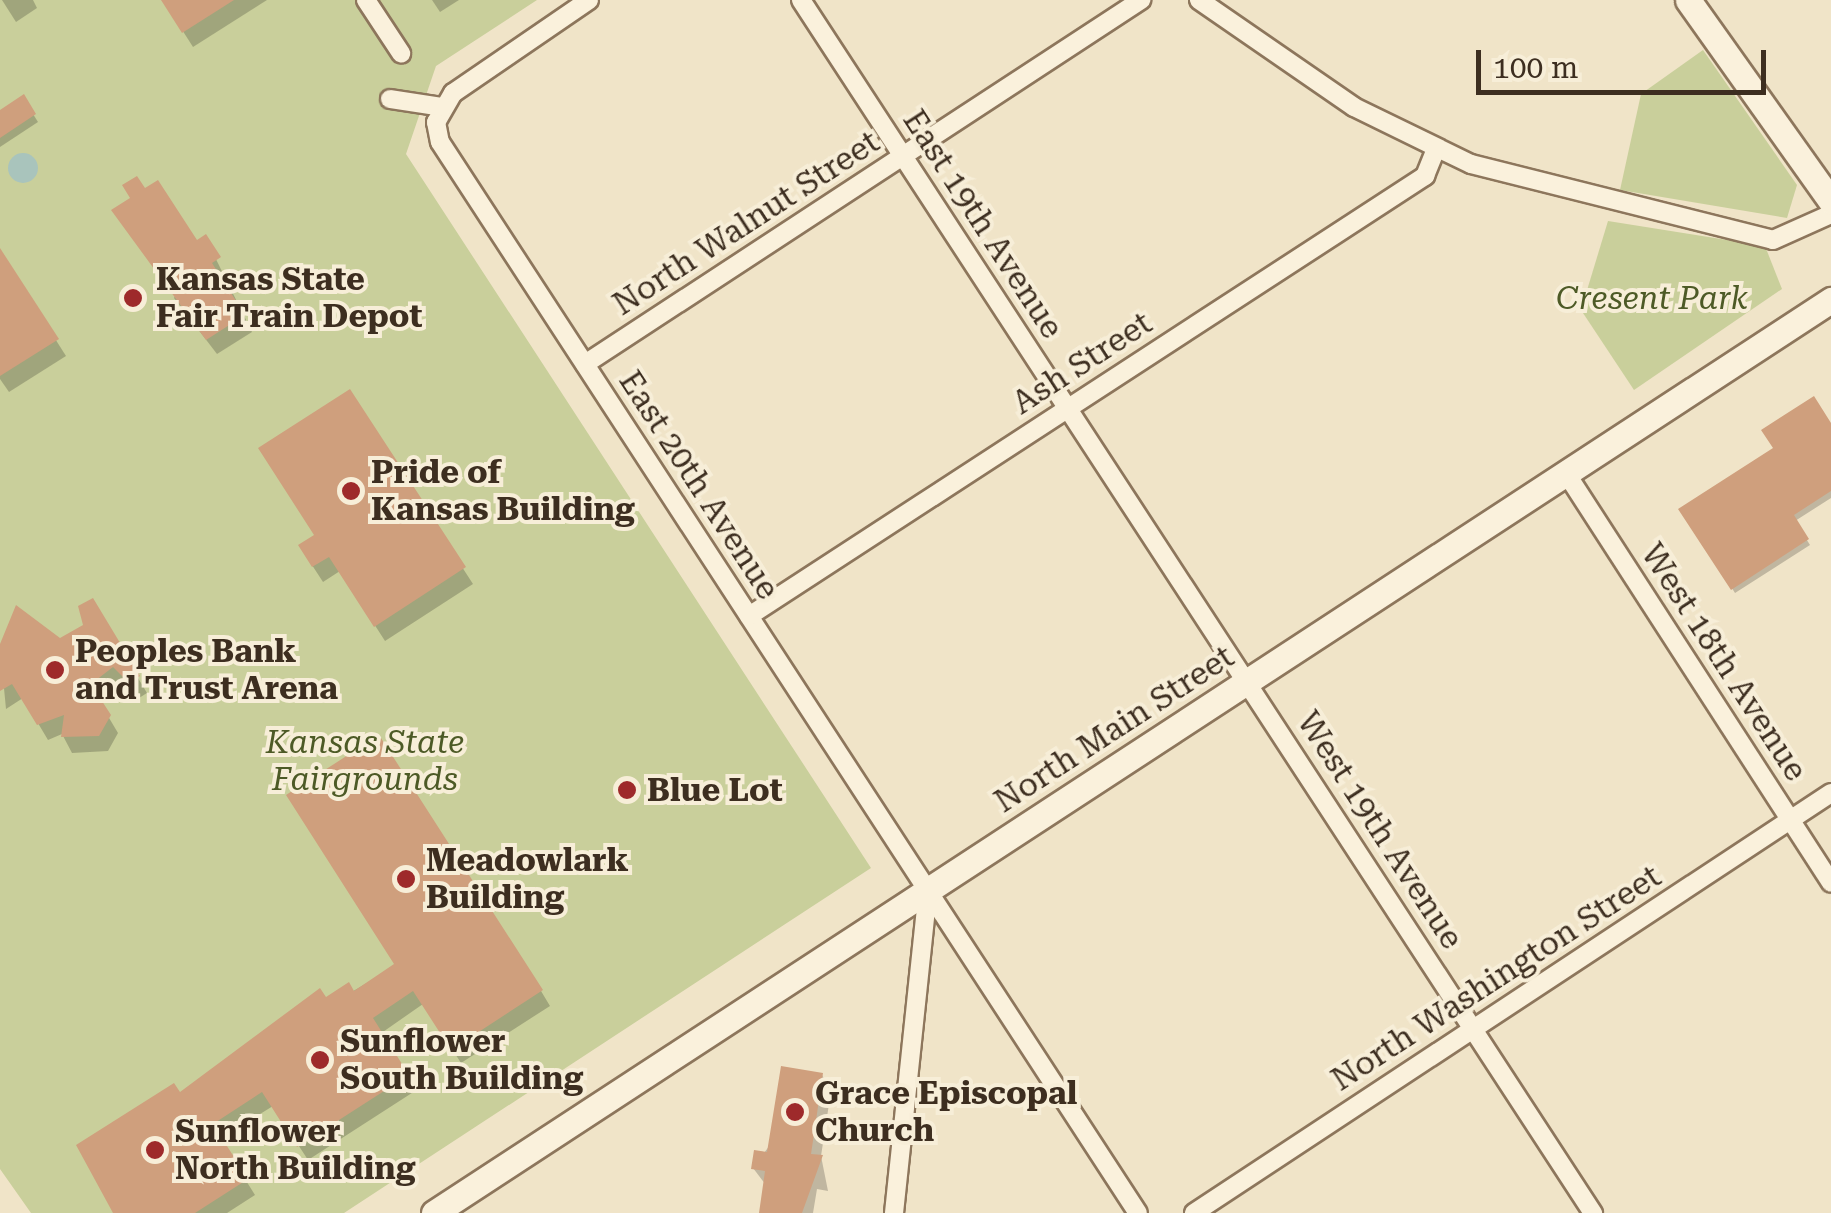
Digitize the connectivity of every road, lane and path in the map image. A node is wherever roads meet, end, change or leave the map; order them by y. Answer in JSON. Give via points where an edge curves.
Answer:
{"nodes":[{"id":1,"x":366,"y":0,"type":"edge"},
{"id":2,"x":589,"y":0,"type":"edge"},
{"id":3,"x":801,"y":0,"type":"edge"},
{"id":4,"x":1140,"y":0,"type":"edge"},
{"id":5,"x":1199,"y":0,"type":"edge"},
{"id":6,"x":1688,"y":0,"type":"edge"},
{"id":7,"x":401,"y":53,"type":"dead end"},
{"id":8,"x":390,"y":99,"type":"dead end"},
{"id":9,"x":442,"y":107,"type":"junction"},
{"id":10,"x":1436,"y":150,"type":"junction"},
{"id":11,"x":903,"y":156,"type":"junction"},
{"id":12,"x":1831,"y":202,"type":"edge"},
{"id":13,"x":1831,"y":214,"type":"edge"},
{"id":14,"x":1831,"y":300,"type":"edge"},
{"id":15,"x":585,"y":364,"type":"junction"},
{"id":16,"x":1068,"y":408,"type":"junction"},
{"id":17,"x":1566,"y":473,"type":"junction"},
{"id":18,"x":749,"y":616,"type":"junction"},
{"id":19,"x":1246,"y":681,"type":"junction"},
{"id":20,"x":1831,"y":793,"type":"edge"},
{"id":21,"x":1790,"y":820,"type":"junction"},
{"id":22,"x":1831,"y":883,"type":"edge"},
{"id":23,"x":928,"y":889,"type":"junction"},
{"id":24,"x":1474,"y":1029,"type":"junction"},
{"id":25,"x":434,"y":1213,"type":"edge"},
{"id":26,"x":894,"y":1213,"type":"edge"},
{"id":27,"x":1138,"y":1213,"type":"edge"},
{"id":28,"x":1194,"y":1213,"type":"edge"},
{"id":29,"x":1593,"y":1213,"type":"edge"}],
"edges":[{"from":1,"to":7,"type":"street"},
{"from":2,"to":9,"type":"street"},
{"from":3,"to":11,"type":"street","name":"East 19th Avenue"},
{"from":4,"to":11,"type":"street","name":"North Walnut Street"},
{"from":5,"to":10,"type":"street","via":[[1354,107]]},
{"from":6,"to":12,"type":"main road"},
{"from":8,"to":9,"type":"street"},
{"from":9,"to":15,"type":"street","name":"East 20th Avenue","via":[[440,142]]},
{"from":10,"to":13,"type":"street","via":[[1589,200],[1773,240]]},
{"from":10,"to":16,"type":"street","name":"Ash Street","via":[[1424,176]]},
{"from":11,"to":15,"type":"street","name":"North Walnut Street"},
{"from":11,"to":16,"type":"street","name":"East 19th Avenue"},
{"from":14,"to":17,"type":"main road","name":"North Main Street"},
{"from":15,"to":18,"type":"street","name":"East 20th Avenue"},
{"from":16,"to":18,"type":"street","name":"Ash Street"},
{"from":16,"to":19,"type":"street","name":"East 19th Avenue"},
{"from":17,"to":19,"type":"main road","name":"North Main Street"},
{"from":17,"to":21,"type":"street","name":"West 18th Avenue"},
{"from":18,"to":23,"type":"street","name":"East 20th Avenue"},
{"from":19,"to":23,"type":"main road","name":"North Main Street"},
{"from":19,"to":24,"type":"street","name":"West 19th Avenue"},
{"from":20,"to":21,"type":"street","name":"North Washington Street"},
{"from":21,"to":22,"type":"street","name":"West 18th Avenue"},
{"from":21,"to":24,"type":"street","name":"North Washington Street"},
{"from":23,"to":25,"type":"main road","name":"North Main Street"},
{"from":23,"to":26,"type":"street"},
{"from":23,"to":27,"type":"street","name":"East 20th Avenue"},
{"from":24,"to":28,"type":"street","name":"North Washington Street"},
{"from":24,"to":29,"type":"street","name":"West 19th Avenue"}]}
